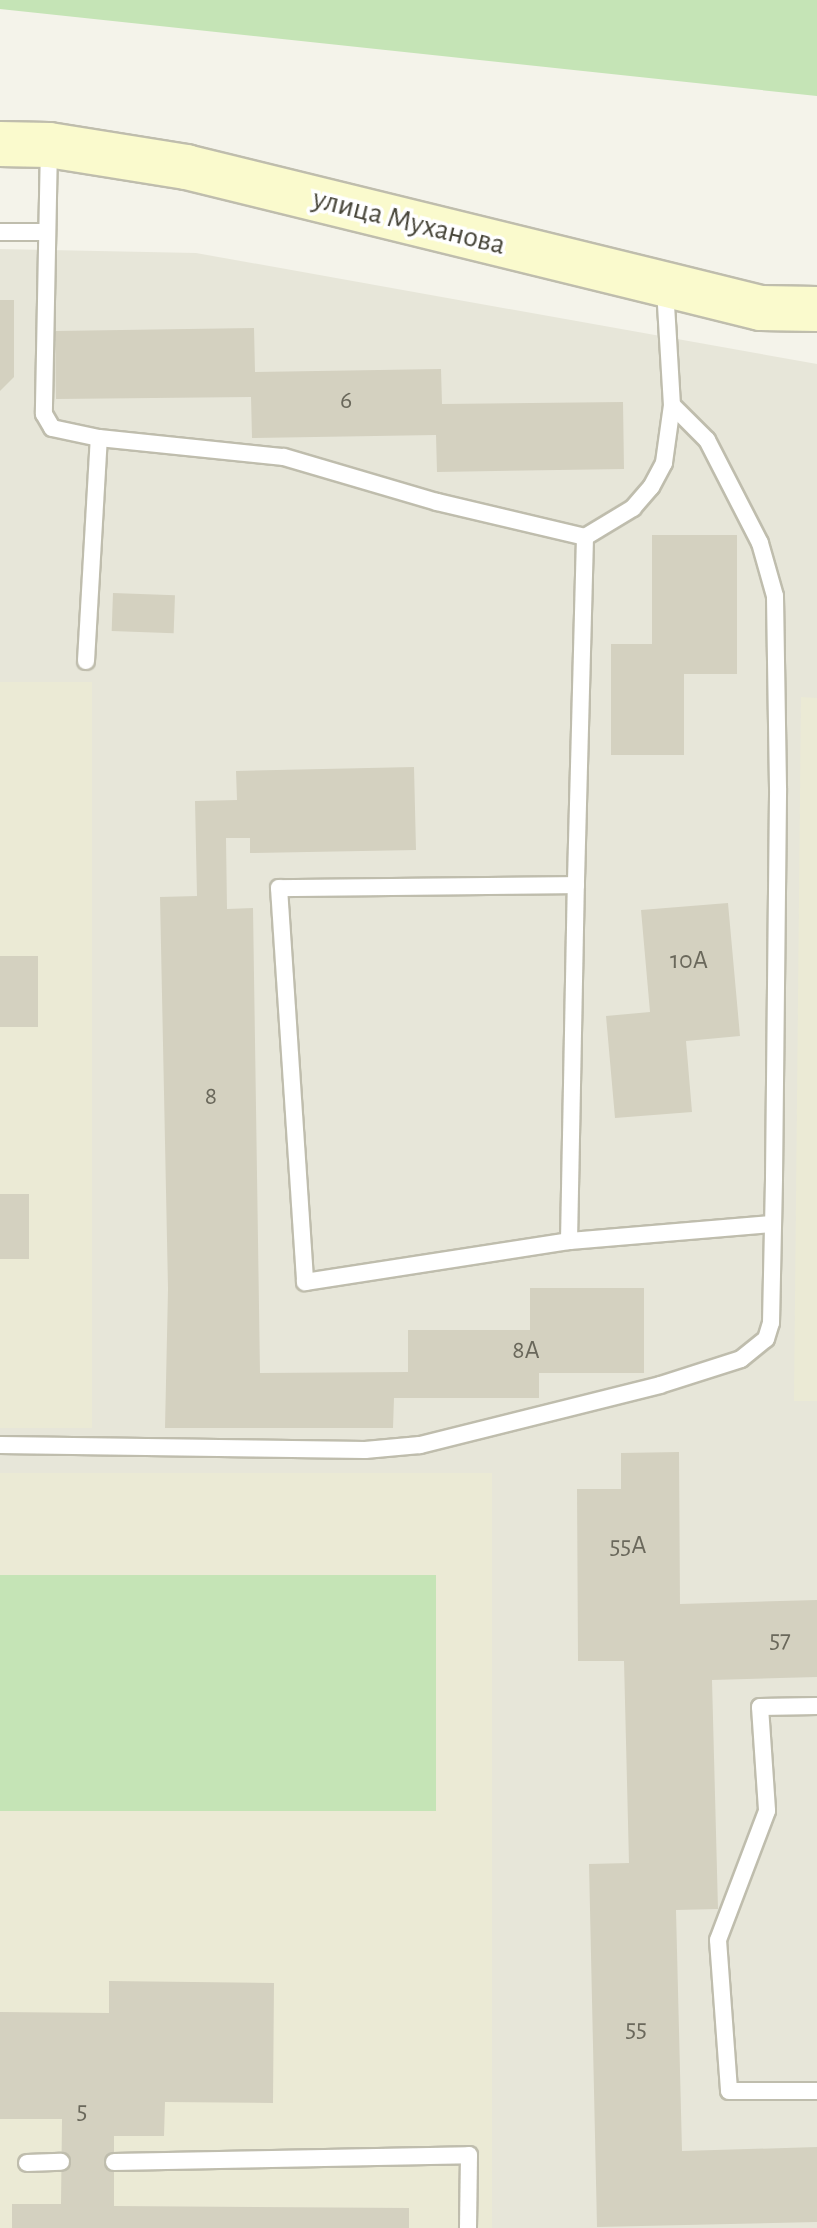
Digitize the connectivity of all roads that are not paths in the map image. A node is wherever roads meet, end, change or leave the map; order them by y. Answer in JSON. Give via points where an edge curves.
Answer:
{"nodes":[{"id":1,"x":0,"y":144,"type":"edge"},
{"id":2,"x":49,"y":145,"type":"junction"},
{"id":3,"x":0,"y":232,"type":"edge"},
{"id":4,"x":45,"y":232,"type":"junction"},
{"id":5,"x":665,"y":286,"type":"junction"},
{"id":6,"x":817,"y":309,"type":"edge"},
{"id":7,"x":672,"y":405,"type":"junction"},
{"id":8,"x":99,"y":438,"type":"junction"},
{"id":9,"x":585,"y":537,"type":"junction"},
{"id":10,"x":86,"y":661,"type":"dead end"},
{"id":11,"x":576,"y":885,"type":"junction"},
{"id":12,"x":772,"y":1224,"type":"junction"},
{"id":13,"x":569,"y":1241,"type":"junction"},
{"id":14,"x":0,"y":1445,"type":"edge"},
{"id":15,"x":817,"y":1706,"type":"edge"},
{"id":16,"x":817,"y":2091,"type":"edge"},
{"id":17,"x":61,"y":2162,"type":"dead end"},
{"id":18,"x":114,"y":2162,"type":"dead end"},
{"id":19,"x":27,"y":2163,"type":"dead end"},
{"id":20,"x":468,"y":2228,"type":"edge"}],
"edges":[{"from":1,"to":2,"type":"street","name":"улица Муханова"},
{"from":2,"to":4,"type":"lane"},
{"from":2,"to":5,"type":"street","name":"улица Муханова","via":[[186,167]]},
{"from":3,"to":4,"type":"lane"},
{"from":4,"to":8,"type":"lane","via":[[44,414],[52,428]]},
{"from":5,"to":6,"type":"street","name":"улица Муханова","via":[[761,308]]},
{"from":5,"to":7,"type":"lane"},
{"from":7,"to":9,"type":"lane","via":[[664,463],[651,487],[621,516]]},
{"from":7,"to":12,"type":"lane","via":[[707,440],[760,543],[775,596]]},
{"from":8,"to":9,"type":"lane","via":[[284,457],[437,502]]},
{"from":8,"to":10,"type":"lane"},
{"from":9,"to":11,"type":"lane"},
{"from":11,"to":13,"type":"lane"},
{"from":11,"to":13,"type":"lane","via":[[279,888],[305,1282]]},
{"from":12,"to":13,"type":"lane"},
{"from":12,"to":14,"type":"lane","via":[[771,1323],[766,1339],[741,1359],[660,1385],[420,1445],[379,1449]]},
{"from":15,"to":16,"type":"lane","via":[[760,1707],[767,1811],[718,1940],[729,2091]]},
{"from":17,"to":19,"type":"lane"},
{"from":18,"to":20,"type":"lane","via":[[469,2155]]}]}
